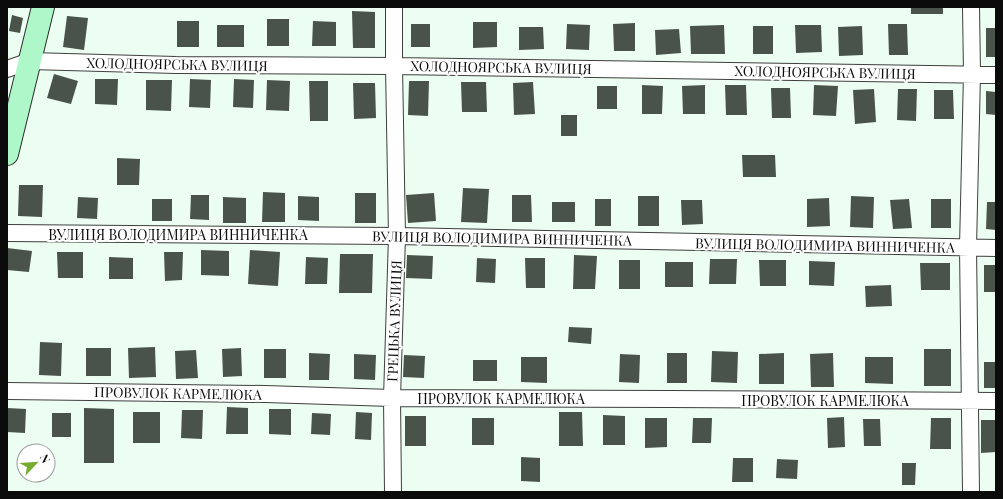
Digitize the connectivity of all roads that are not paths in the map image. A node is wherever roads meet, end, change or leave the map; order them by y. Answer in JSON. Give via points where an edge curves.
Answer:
{"nodes":[{"id":1,"x":43,"y":7,"type":"edge"},
{"id":2,"x":394,"y":7,"type":"edge"},
{"id":3,"x":971,"y":7,"type":"edge"},
{"id":4,"x":30,"y":61,"type":"junction"},
{"id":5,"x":394,"y":66,"type":"junction"},
{"id":6,"x":7,"y":69,"type":"edge"},
{"id":7,"x":972,"y":74,"type":"junction"},
{"id":8,"x":996,"y":74,"type":"edge"},
{"id":9,"x":7,"y":154,"type":"edge"},
{"id":10,"x":7,"y":233,"type":"edge"},
{"id":11,"x":397,"y":236,"type":"junction"},
{"id":12,"x":968,"y":248,"type":"junction"},
{"id":13,"x":996,"y":248,"type":"edge"},
{"id":14,"x":7,"y":391,"type":"edge"},
{"id":15,"x":392,"y":398,"type":"junction"},
{"id":16,"x":969,"y":401,"type":"junction"},
{"id":17,"x":996,"y":401,"type":"edge"},
{"id":18,"x":393,"y":492,"type":"edge"},
{"id":19,"x":971,"y":492,"type":"edge"}],
"edges":[{"from":1,"to":4,"type":"street"},
{"from":2,"to":5,"type":"street","name":"ГРЕЦЬКА ВУЛИЦЯ"},
{"from":3,"to":7,"type":"street"},
{"from":4,"to":5,"type":"street","name":"ХОЛОДНОЯРСЬКА ВУЛИЦЯ"},
{"from":4,"to":6,"type":"street","name":"ХОЛОДНОЯРСЬКА ВУЛИЦЯ"},
{"from":4,"to":9,"type":"street"},
{"from":5,"to":7,"type":"street","name":"ХОЛОДНОЯРСЬКА ВУЛИЦЯ"},
{"from":5,"to":11,"type":"street","name":"ГРЕЦЬКА ВУЛИЦЯ"},
{"from":7,"to":8,"type":"street","name":"ХОЛОДНОЯРСЬКА ВУЛИЦЯ"},
{"from":7,"to":12,"type":"street"},
{"from":10,"to":11,"type":"street","name":"ВУЛИЦЯ ВОЛОДИМИРА ВИННИЧЕНКА"},
{"from":11,"to":12,"type":"street","name":"ВУЛИЦЯ ВОЛОДИМИРА ВИННИЧЕНКА"},
{"from":11,"to":15,"type":"street","name":"ГРЕЦЬКА ВУЛИЦЯ"},
{"from":12,"to":13,"type":"street","name":"ВУЛИЦЯ ВОЛОДИМИРА ВИННИЧЕНКА"},
{"from":12,"to":16,"type":"street"},
{"from":14,"to":15,"type":"street","name":"ПРОВУЛОК КАРМЕЛЮКА"},
{"from":15,"to":16,"type":"street","name":"ПРОВУЛОК КАРМЕЛЮКА"},
{"from":15,"to":18,"type":"street","name":"ГРЕЦЬКА ВУЛИЦЯ"},
{"from":16,"to":17,"type":"street","name":"ПРОВУЛОК КАРМЕЛЮКА"},
{"from":16,"to":19,"type":"street"}]}
